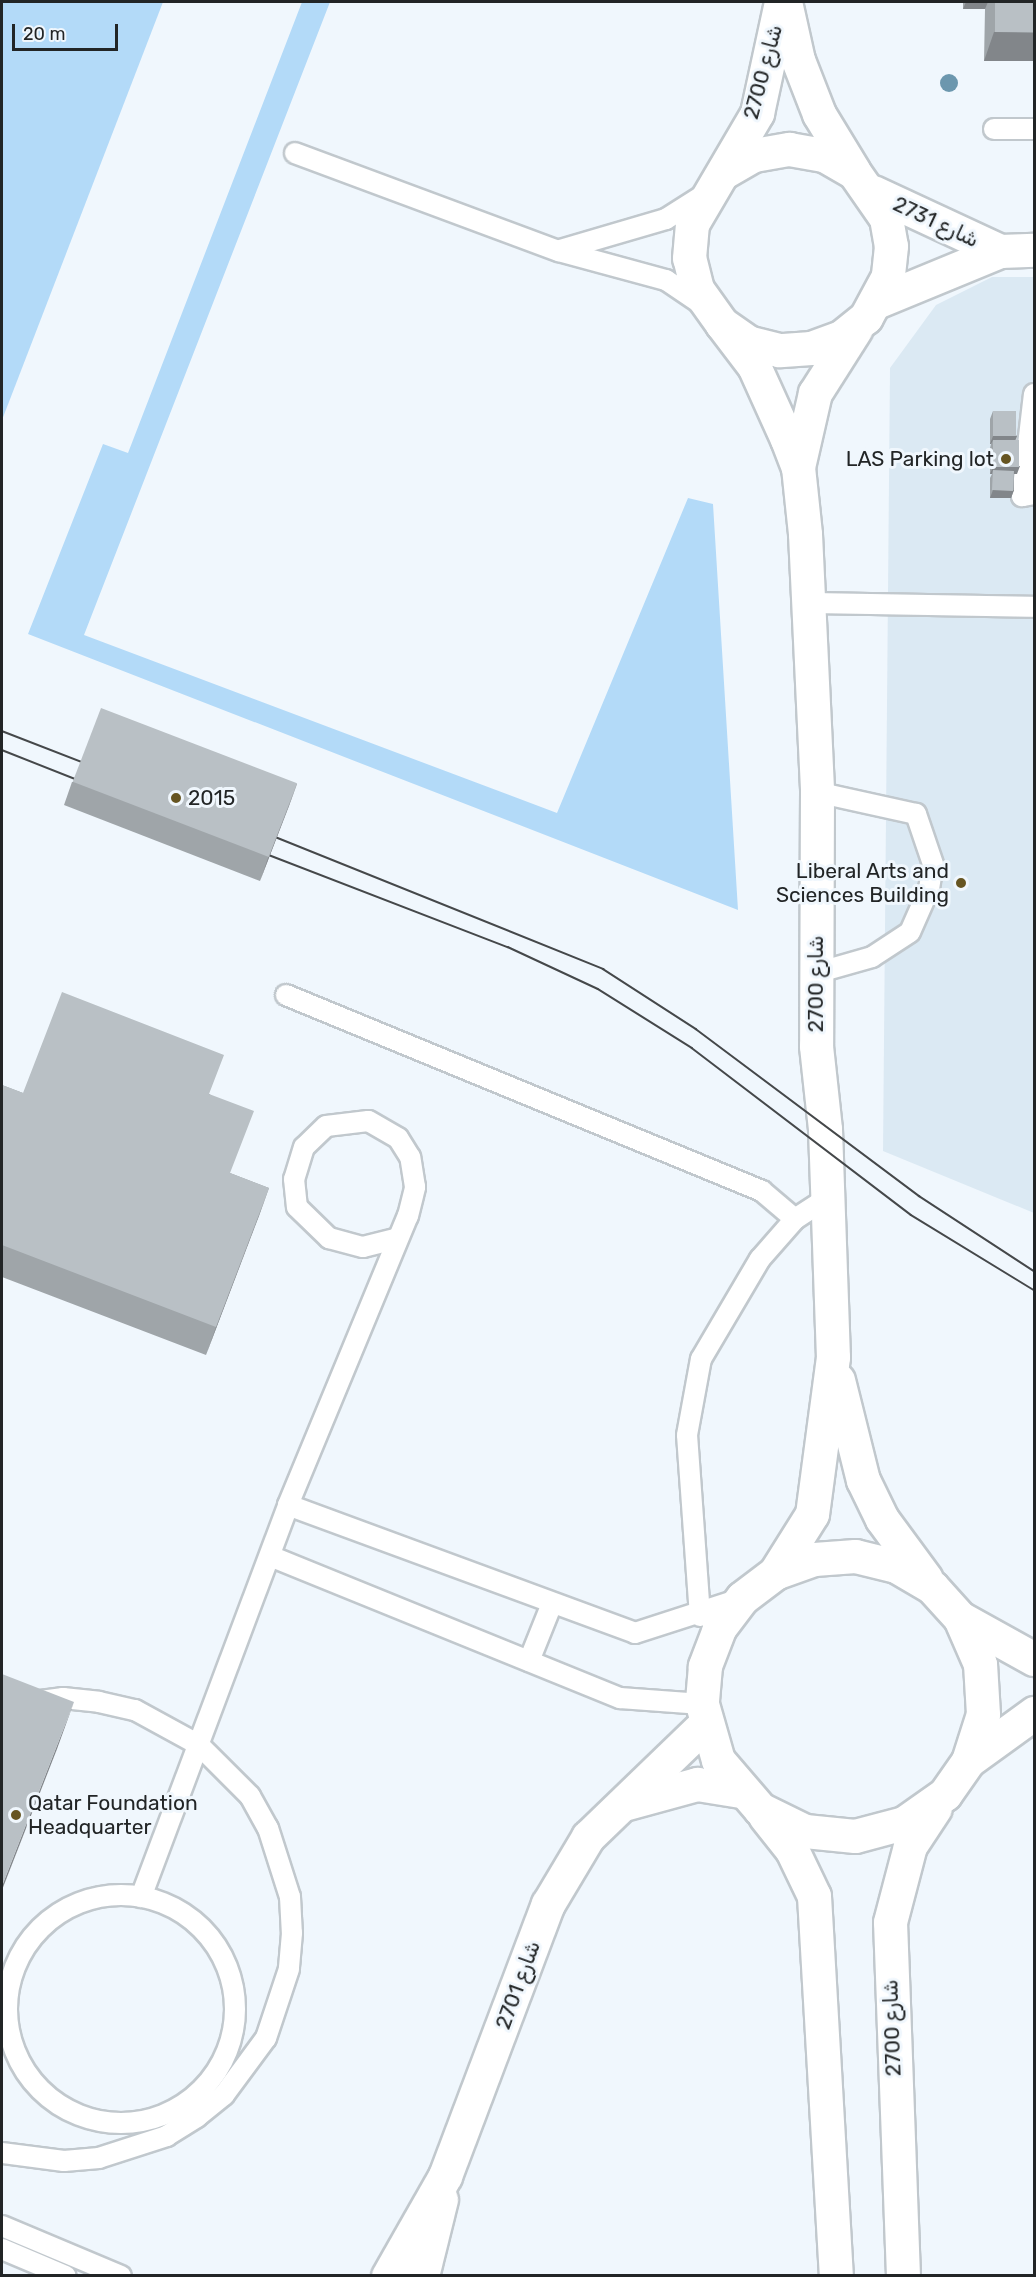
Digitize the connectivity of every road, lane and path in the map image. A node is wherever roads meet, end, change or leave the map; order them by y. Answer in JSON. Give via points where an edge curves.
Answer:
{"nodes":[{"id":1,"x":783,"y":2,"type":"edge"},
{"id":2,"x":994,"y":129,"type":"dead end"},
{"id":3,"x":1035,"y":129,"type":"edge"},
{"id":4,"x":296,"y":153,"type":"dead end"},
{"id":5,"x":863,"y":182,"type":"junction"},
{"id":6,"x":714,"y":183,"type":"junction"},
{"id":7,"x":559,"y":250,"type":"junction"},
{"id":8,"x":1035,"y":250,"type":"edge"},
{"id":9,"x":1000,"y":251,"type":"junction"},
{"id":10,"x":871,"y":310,"type":"junction"},
{"id":11,"x":715,"y":316,"type":"junction"},
{"id":12,"x":1035,"y":394,"type":"edge"},
{"id":13,"x":798,"y":467,"type":"junction"},
{"id":14,"x":1035,"y":494,"type":"edge"},
{"id":15,"x":808,"y":603,"type":"junction"},
{"id":16,"x":1035,"y":607,"type":"edge"},
{"id":17,"x":817,"y":792,"type":"junction"},
{"id":18,"x":816,"y":973,"type":"junction"},
{"id":19,"x":286,"y":995,"type":"dead end"},
{"id":20,"x":824,"y":1200,"type":"junction"},
{"id":21,"x":795,"y":1219,"type":"junction"},
{"id":22,"x":398,"y":1238,"type":"junction"},
{"id":23,"x":833,"y":1357,"type":"junction"},
{"id":24,"x":288,"y":1505,"type":"junction"},
{"id":25,"x":270,"y":1556,"type":"junction"},
{"id":26,"x":775,"y":1573,"type":"junction"},
{"id":27,"x":932,"y":1587,"type":"junction"},
{"id":28,"x":742,"y":1598,"type":"junction"},
{"id":29,"x":551,"y":1606,"type":"junction"},
{"id":30,"x":700,"y":1616,"type":"junction"},
{"id":31,"x":960,"y":1618,"type":"junction"},
{"id":32,"x":1035,"y":1659,"type":"edge"},
{"id":33,"x":529,"y":1661,"type":"junction"},
{"id":34,"x":2,"y":1706,"type":"edge"},
{"id":35,"x":1035,"y":1713,"type":"edge"},
{"id":36,"x":704,"y":1714,"type":"junction"},
{"id":37,"x":199,"y":1744,"type":"junction"},
{"id":38,"x":968,"y":1761,"type":"junction"},
{"id":39,"x":945,"y":1794,"type":"junction"},
{"id":40,"x":750,"y":1800,"type":"junction"},
{"id":41,"x":615,"y":1808,"type":"junction"},
{"id":42,"x":141,"y":1897,"type":"junction"},
{"id":43,"x":212,"y":2093,"type":"junction"},
{"id":44,"x":2,"y":2153,"type":"edge"},
{"id":45,"x":445,"y":2176,"type":"junction"},
{"id":46,"x":2,"y":2226,"type":"edge"},
{"id":47,"x":2,"y":2249,"type":"edge"},
{"id":48,"x":66,"y":2276,"type":"edge"},
{"id":49,"x":121,"y":2276,"type":"edge"},
{"id":50,"x":388,"y":2276,"type":"edge"},
{"id":51,"x":422,"y":2276,"type":"edge"},
{"id":52,"x":836,"y":2276,"type":"edge"},
{"id":53,"x":903,"y":2276,"type":"edge"}],
"edges":[{"from":1,"to":5,"type":"street","name":"شارع 2700","via":[[798,60],[819,114]]},
{"from":1,"to":6,"type":"street","name":"شارع 2700","via":[[757,113]]},
{"from":2,"to":3,"type":"lane"},
{"from":4,"to":7,"type":"lane"},
{"from":5,"to":6,"type":"street","via":[[824,155],[789,149],[754,155]]},
{"from":5,"to":9,"type":"street","name":"شارع 2731"},
{"from":5,"to":10,"type":"street","via":[[891,246],[888,276]]},
{"from":6,"to":7,"type":"lane","via":[[666,219]]},
{"from":6,"to":11,"type":"street","via":[[692,224],[689,258]]},
{"from":7,"to":11,"type":"lane","via":[[666,280]]},
{"from":8,"to":9,"type":"street","name":"شارع 2731"},
{"from":9,"to":10,"type":"street","name":"شارع 2731"},
{"from":10,"to":11,"type":"street","via":[[821,344],[779,350],[748,342]]},
{"from":10,"to":13,"type":"street","name":"شارع 2700","via":[[815,393]]},
{"from":11,"to":13,"type":"street","name":"شارع 2700","via":[[754,366]]},
{"from":12,"to":14,"type":"lane","via":[[1022,496]]},
{"from":13,"to":15,"type":"street","name":"شارع 2700"},
{"from":15,"to":16,"type":"lane"},
{"from":15,"to":17,"type":"street","name":"شارع 2700"},
{"from":17,"to":18,"type":"street","name":"شارع 2700"},
{"from":17,"to":18,"type":"lane","via":[[916,814],[933,864],[910,932],[872,957]]},
{"from":18,"to":20,"type":"street","name":"شارع 2700"},
{"from":19,"to":21,"type":"lane","via":[[747,1184]]},
{"from":20,"to":21,"type":"lane"},
{"from":20,"to":23,"type":"street","name":"شارع 2700"},
{"from":21,"to":30,"type":"lane","via":[[760,1259],[701,1359],[687,1435]]},
{"from":22,"to":22,"type":"lane","via":[[415,1187],[410,1157],[398,1138],[368,1121],[326,1126],[304,1147],[294,1179],[297,1207],[329,1238],[363,1247]]},
{"from":22,"to":24,"type":"lane"},
{"from":23,"to":26,"type":"street","name":"شارع 2700","via":[[812,1514]]},
{"from":23,"to":27,"type":"street","name":"شارع 2700","via":[[863,1480],[882,1519]]},
{"from":24,"to":25,"type":"lane"},
{"from":24,"to":29,"type":"lane"},
{"from":25,"to":33,"type":"lane"},
{"from":25,"to":37,"type":"lane"},
{"from":26,"to":27,"type":"street","via":[[814,1559],[855,1556],[896,1566]]},
{"from":26,"to":28,"type":"street"},
{"from":27,"to":31,"type":"street"},
{"from":28,"to":30,"type":"lane"},
{"from":28,"to":36,"type":"street","via":[[719,1629],[705,1666]]},
{"from":29,"to":30,"type":"lane","via":[[635,1633]]},
{"from":29,"to":33,"type":"lane"},
{"from":31,"to":32,"type":"street"},
{"from":31,"to":38,"type":"street","via":[[980,1664],[983,1714]]},
{"from":33,"to":36,"type":"lane","via":[[620,1698]]},
{"from":34,"to":37,"type":"lane","via":[[63,1698],[99,1702],[135,1710]]},
{"from":35,"to":38,"type":"street"},
{"from":36,"to":40,"type":"street","via":[[718,1760]]},
{"from":36,"to":41,"type":"street","name":"شارع 2701"},
{"from":37,"to":42,"type":"lane"},
{"from":37,"to":43,"type":"lane","via":[[238,1782],[268,1828],[284,1870],[292,1933],[289,1969],[266,2038]]},
{"from":38,"to":39,"type":"street","name":"شارع 2700"},
{"from":39,"to":40,"type":"street","via":[[904,1823],[855,1836],[805,1831]]},
{"from":39,"to":53,"type":"street","name":"شارع 2700","via":[[910,1846],[890,1922]]},
{"from":40,"to":41,"type":"street","via":[[697,1784]]},
{"from":40,"to":52,"type":"street","via":[[792,1850],[814,1896]]},
{"from":41,"to":45,"type":"street","name":"شارع 2701","via":[[588,1837],[548,1904]]},
{"from":42,"to":43,"type":"lane","via":[[191,1919],[210,1938],[227,1970],[236,2014],[232,2040]]},
{"from":42,"to":43,"type":"lane","via":[[78,1904],[42,1927],[14,1969],[7,2011],[12,2044],[38,2088],[58,2104],[107,2123],[161,2117]]},
{"from":43,"to":44,"type":"lane","via":[[166,2136],[134,2150],[64,2162]]},
{"from":45,"to":50,"type":"street","name":"شارع 2701"},
{"from":45,"to":51,"type":"street","name":"شارع 2701"},
{"from":46,"to":49,"type":"lane"},
{"from":47,"to":48,"type":"lane"}]}
